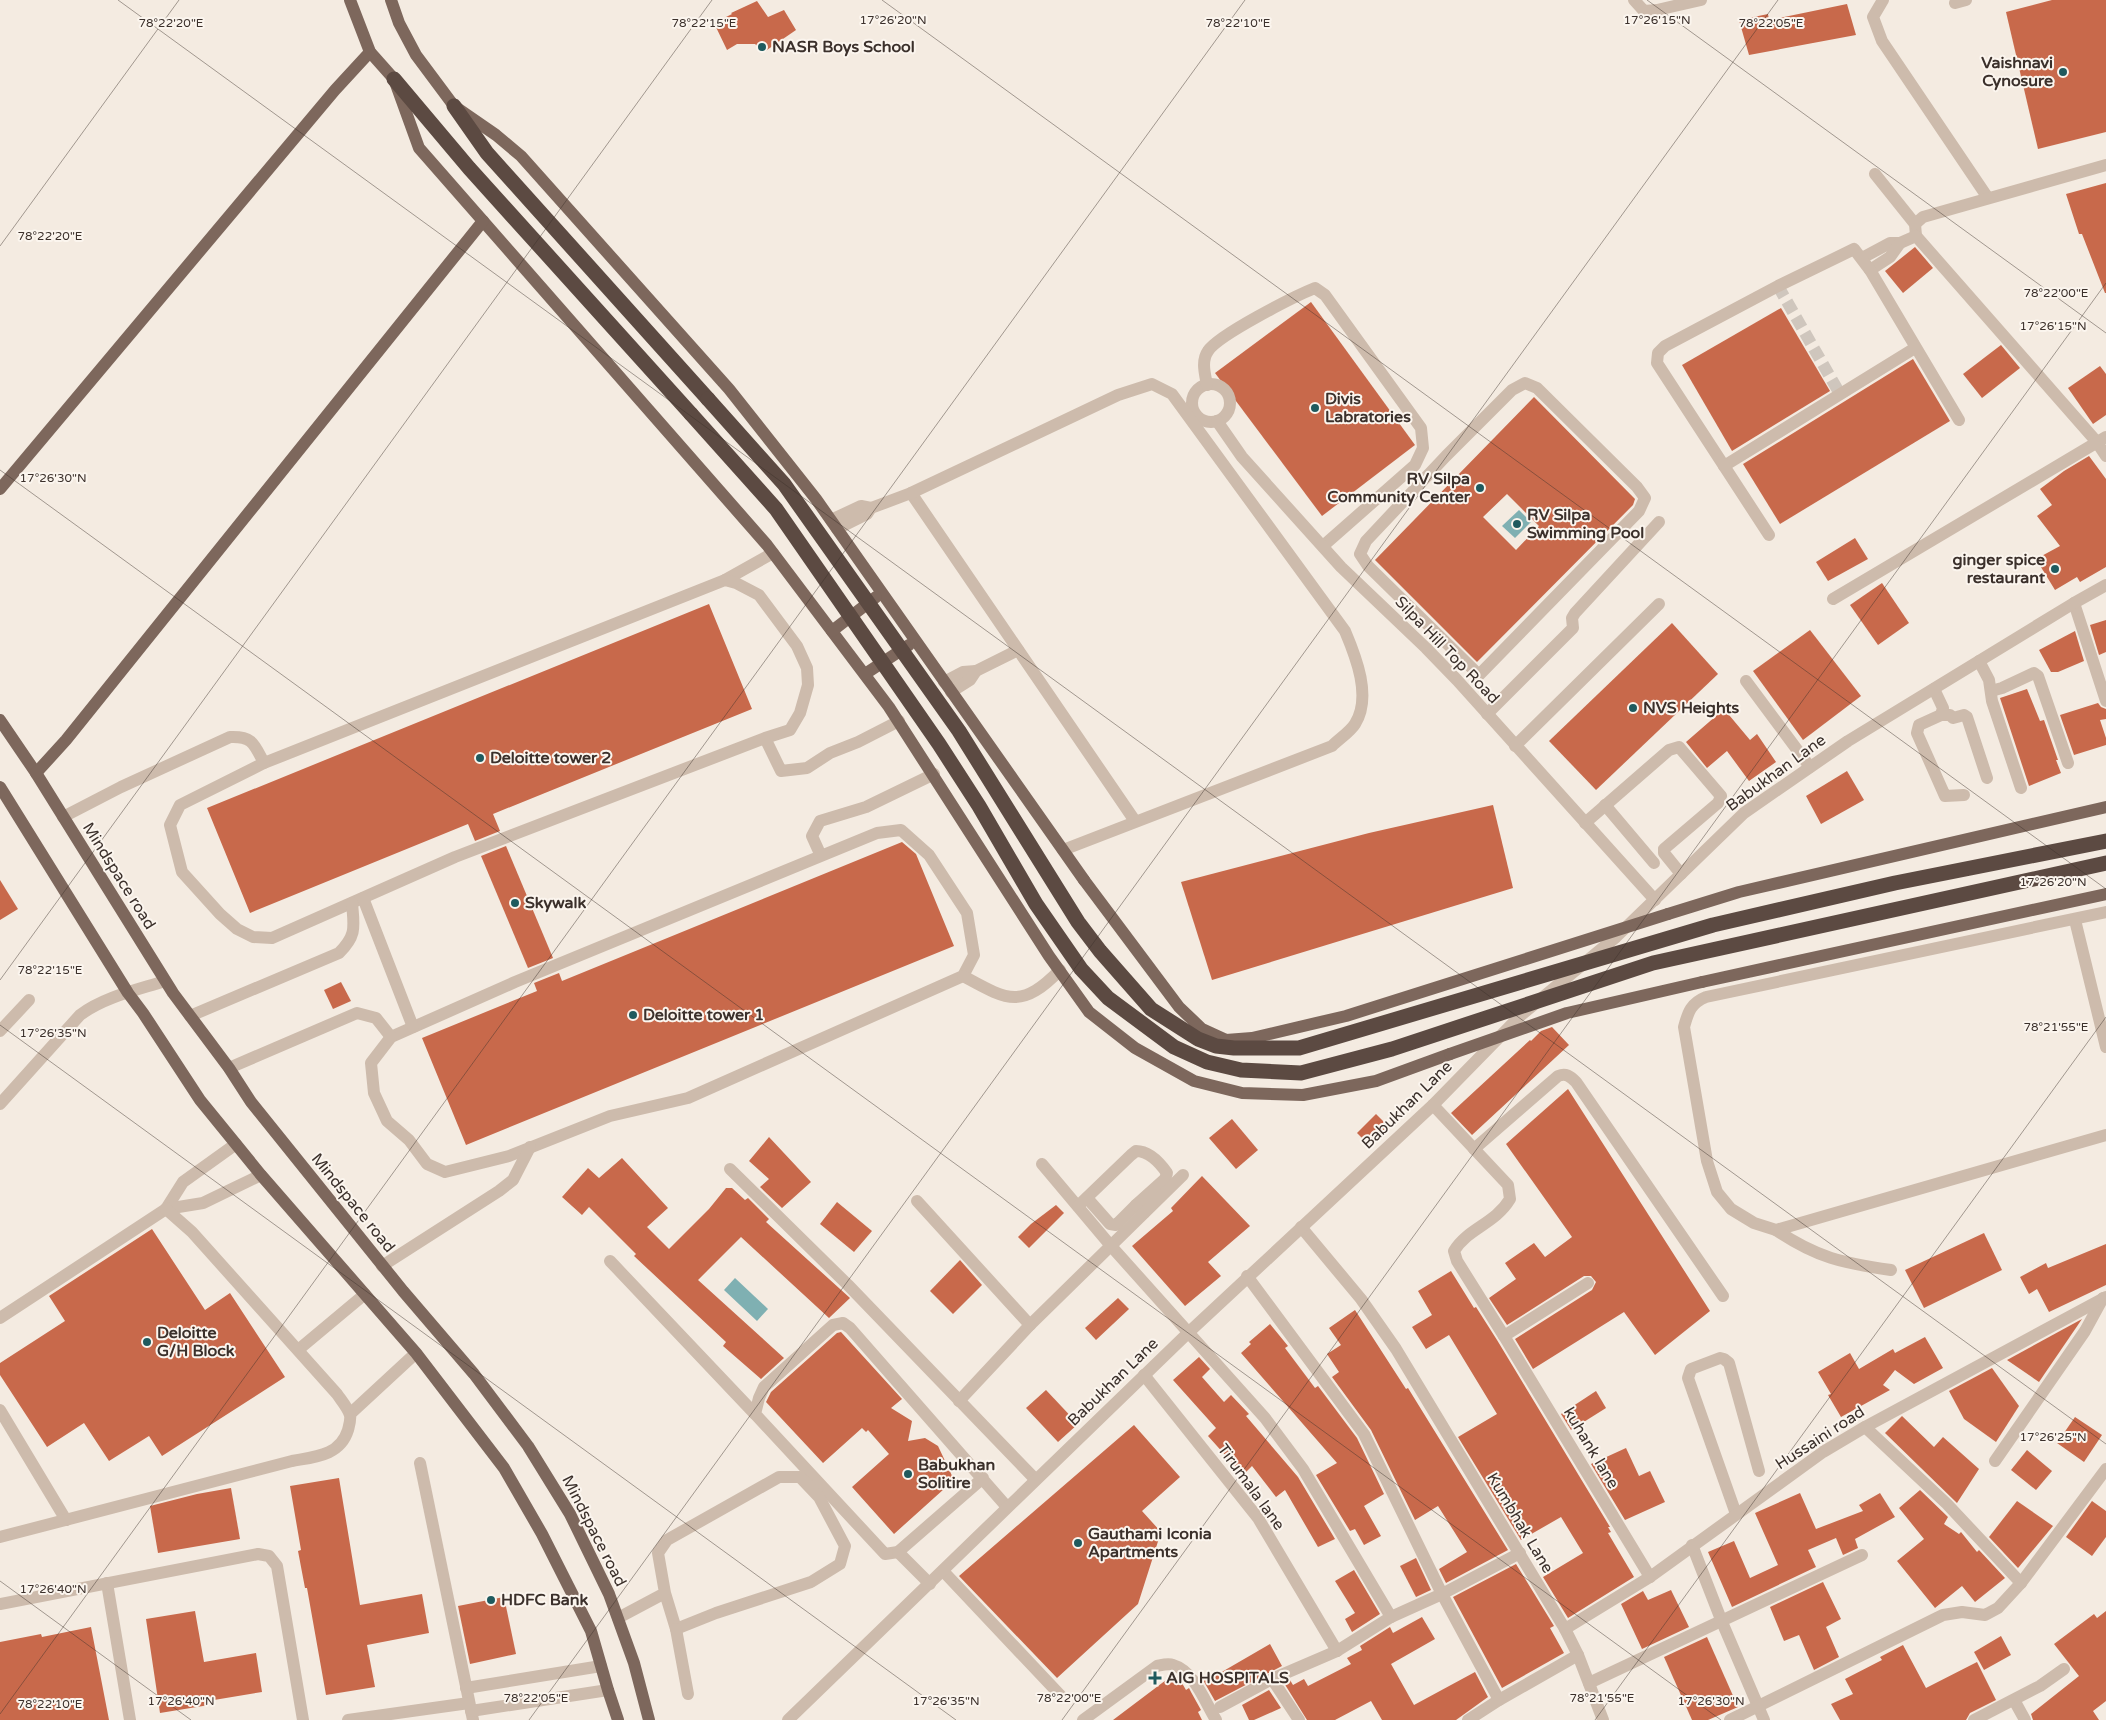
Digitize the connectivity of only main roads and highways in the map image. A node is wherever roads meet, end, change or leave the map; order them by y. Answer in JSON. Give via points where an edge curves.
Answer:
{"nodes":[{"id":1,"x":350,"y":0,"type":"edge"},
{"id":2,"x":391,"y":0,"type":"edge"},
{"id":3,"x":370,"y":52,"type":"junction"},
{"id":4,"x":394,"y":79,"type":"junction"},
{"id":5,"x":454,"y":106,"type":"junction"},
{"id":6,"x":484,"y":221,"type":"junction"},
{"id":7,"x":0,"y":489,"type":"edge"},
{"id":8,"x":882,"y":593,"type":"junction"},
{"id":9,"x":832,"y":631,"type":"junction"},
{"id":10,"x":916,"y":641,"type":"junction"},
{"id":11,"x":865,"y":674,"type":"junction"},
{"id":12,"x":0,"y":720,"type":"edge"},
{"id":13,"x":36,"y":773,"type":"junction"},
{"id":14,"x":0,"y":787,"type":"edge"},
{"id":15,"x":2106,"y":807,"type":"edge"},
{"id":16,"x":2106,"y":841,"type":"edge"},
{"id":17,"x":2106,"y":863,"type":"edge"},
{"id":18,"x":2106,"y":894,"type":"edge"},
{"id":19,"x":618,"y":1720,"type":"edge"},
{"id":20,"x":649,"y":1720,"type":"edge"}],
"edges":[{"from":1,"to":3,"type":"main road"},
{"from":2,"to":5,"type":"main road","via":[[416,55]]},
{"from":3,"to":4,"type":"main road"},
{"from":3,"to":7,"type":"main road"},
{"from":4,"to":6,"type":"main road","via":[[419,148]]},
{"from":4,"to":17,"type":"highway","bridge":true,"via":[[469,168],[776,509],[939,744],[1036,904],[1081,969],[1108,998],[1174,1047],[1207,1062],[1241,1070],[1301,1073],[1392,1049],[1653,963]]},
{"from":5,"to":8,"type":"main road","via":[[521,156],[729,389],[834,524]]},
{"from":5,"to":16,"type":"highway","bridge":true,"via":[[487,153],[784,484],[959,731],[1068,906],[1100,951],[1151,1010],[1198,1039],[1234,1048],[1299,1048],[1713,925],[1895,883]]},
{"from":6,"to":9,"type":"main road","via":[[773,553]]},
{"from":6,"to":13,"type":"main road"},
{"from":8,"to":9,"type":"main road"},
{"from":8,"to":10,"type":"main road"},
{"from":9,"to":11,"type":"main road"},
{"from":10,"to":11,"type":"main road"},
{"from":10,"to":15,"type":"main road","bridge":true,"via":[[1084,880],[1179,1007],[1202,1029],[1226,1040],[1252,1038],[1346,1016],[1740,892]]},
{"from":11,"to":18,"type":"main road","bridge":true,"via":[[899,720],[1089,1012],[1135,1048],[1194,1081],[1242,1093],[1304,1096],[1376,1081],[1567,1013]]},
{"from":12,"to":13,"type":"main road","name":"Mindspace road"},
{"from":13,"to":20,"type":"main road","name":"Mindspace road","via":[[165,980],[251,1102],[382,1266],[474,1374],[528,1446],[570,1514],[609,1594],[634,1664]]},
{"from":14,"to":19,"type":"main road","via":[[128,994],[200,1100],[416,1353],[504,1468],[591,1631]]}]}
